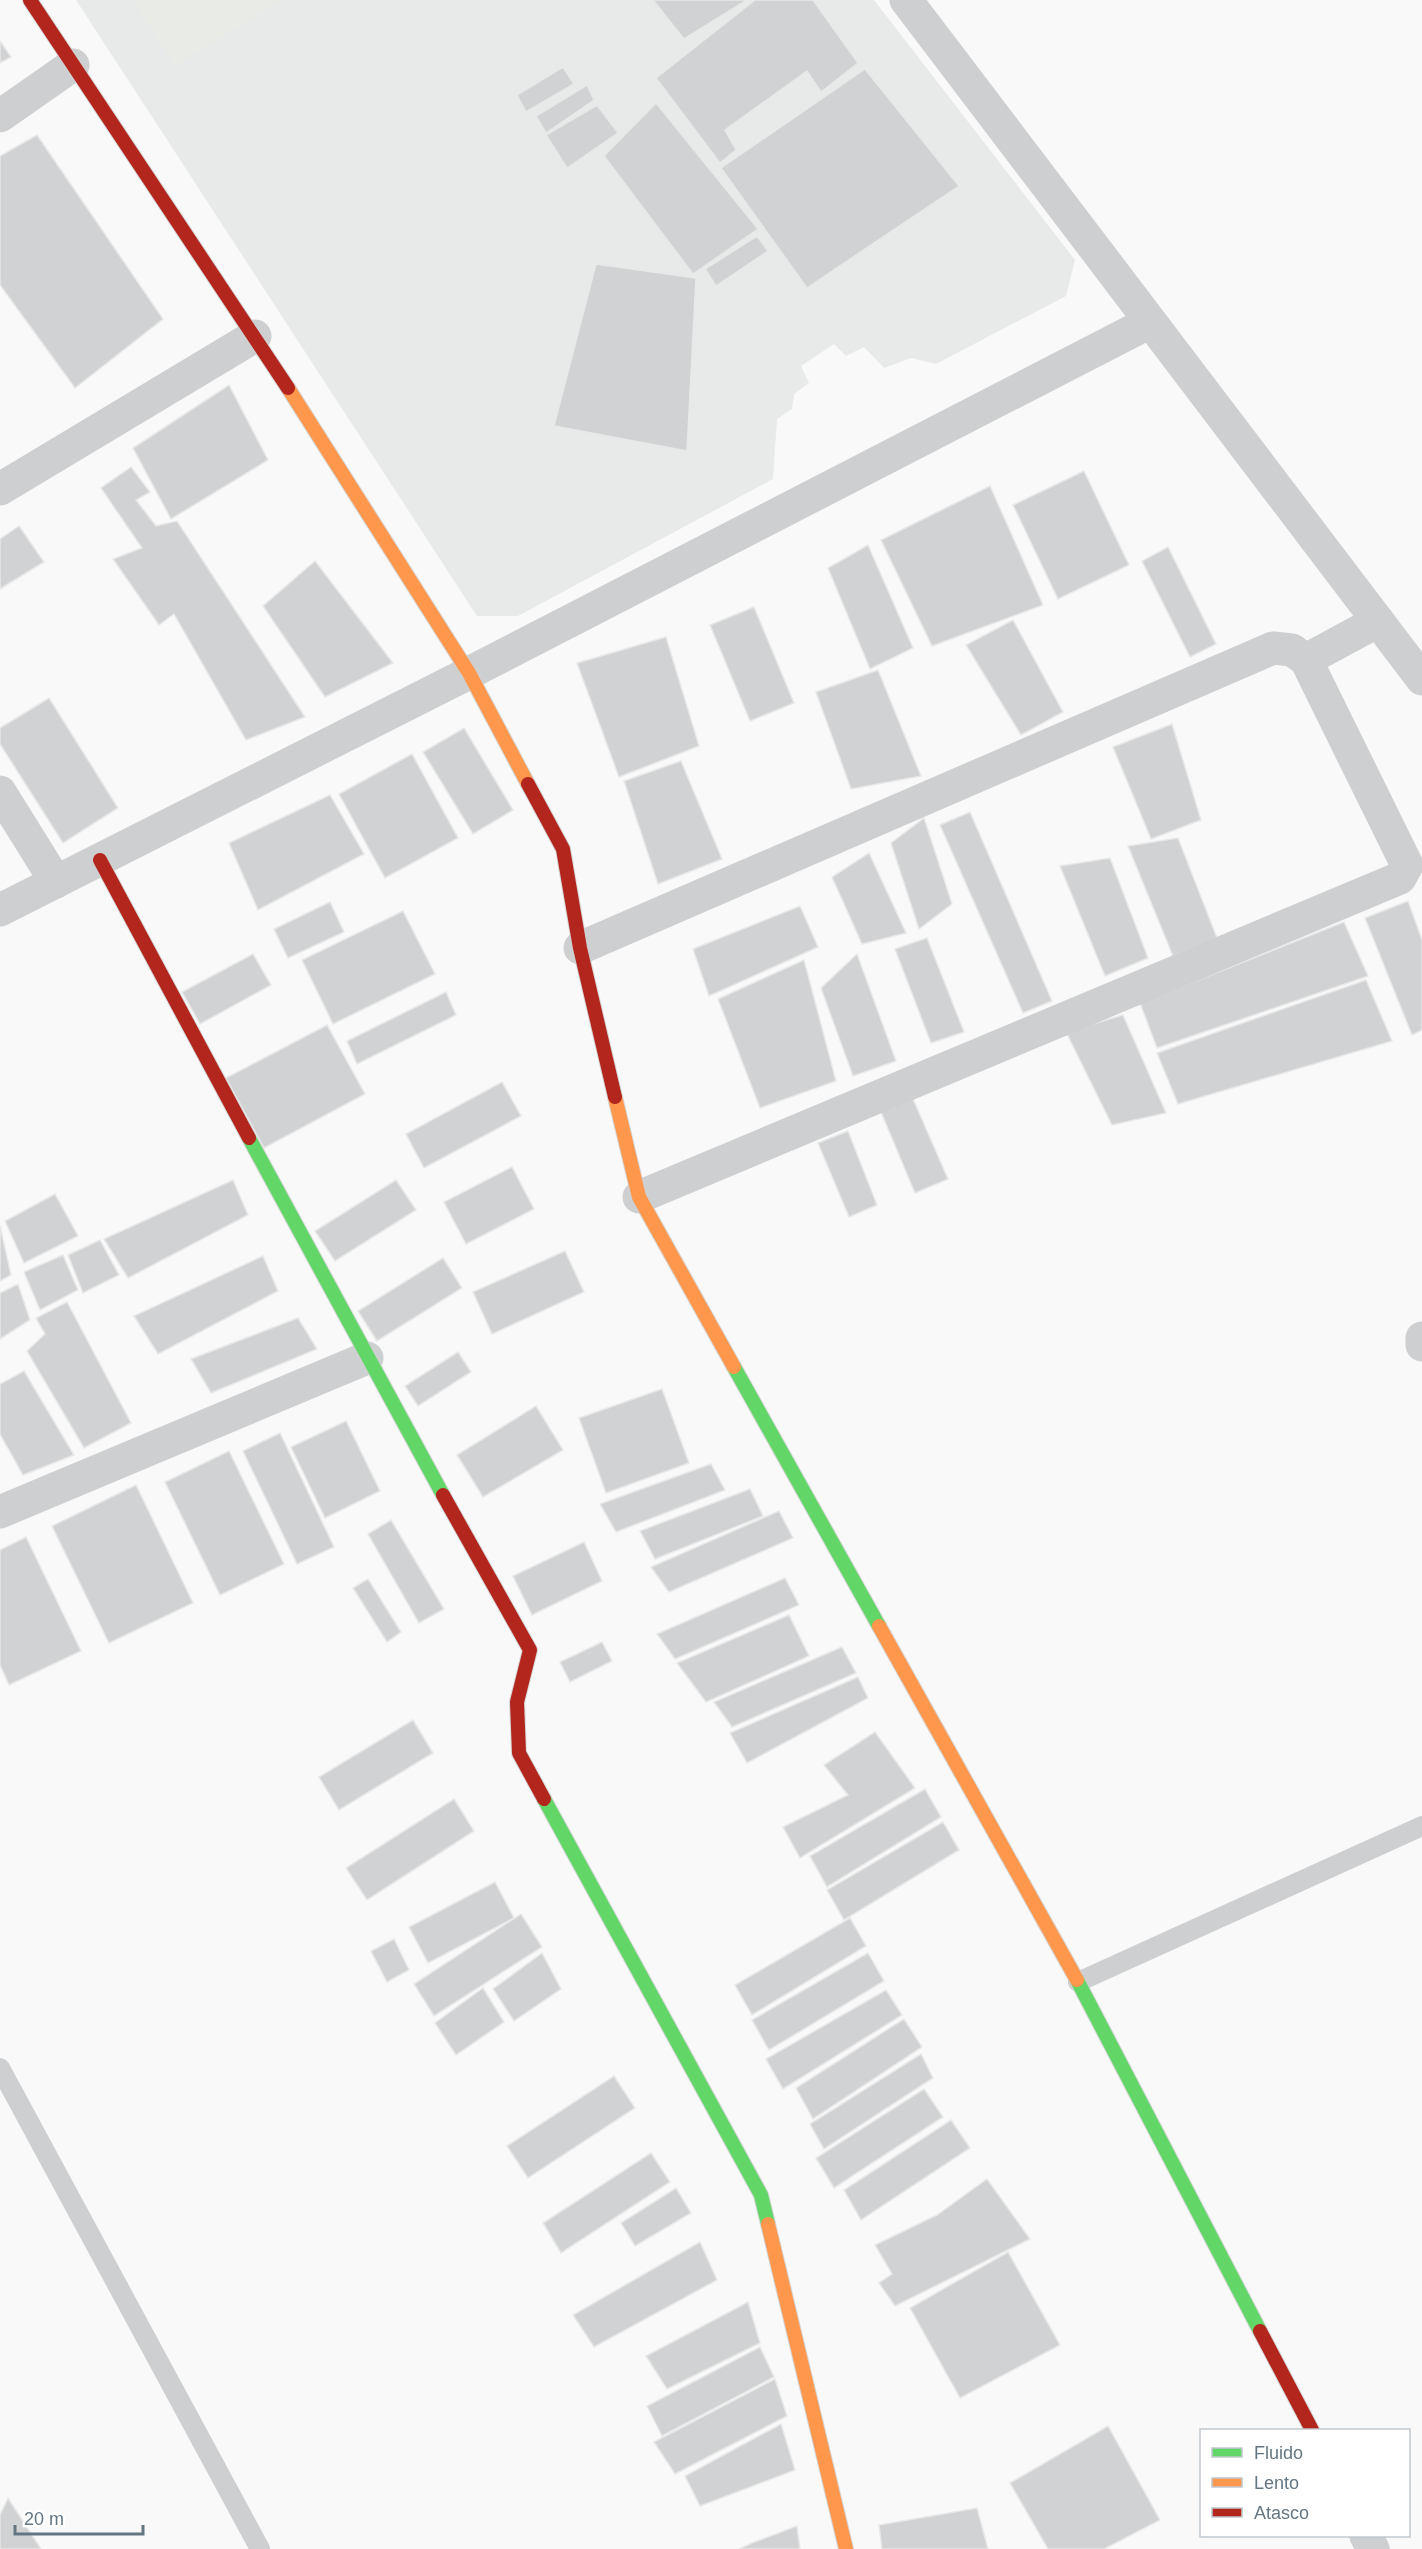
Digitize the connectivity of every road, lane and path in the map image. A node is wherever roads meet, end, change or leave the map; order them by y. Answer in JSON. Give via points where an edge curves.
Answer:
{"nodes":[{"id":1,"x":30,"y":0,"type":"edge"},
{"id":2,"x":906,"y":0,"type":"edge"},
{"id":3,"x":74,"y":65,"type":"junction"},
{"id":4,"x":0,"y":116,"type":"edge"},
{"id":5,"x":1150,"y":322,"type":"junction"},
{"id":6,"x":255,"y":336,"type":"junction"},
{"id":7,"x":0,"y":489,"type":"edge"},
{"id":8,"x":1378,"y":621,"type":"junction"},
{"id":9,"x":1306,"y":660,"type":"junction"},
{"id":10,"x":469,"y":673,"type":"junction"},
{"id":11,"x":1422,"y":679,"type":"edge"},
{"id":12,"x":0,"y":792,"type":"edge"},
{"id":13,"x":100,"y":860,"type":"junction"},
{"id":14,"x":1415,"y":862,"type":"edge"},
{"id":15,"x":56,"y":882,"type":"junction"},
{"id":16,"x":0,"y":910,"type":"edge"},
{"id":17,"x":580,"y":948,"type":"junction"},
{"id":18,"x":639,"y":1197,"type":"junction"},
{"id":19,"x":1422,"y":1338,"type":"edge"},
{"id":20,"x":1422,"y":1345,"type":"edge"},
{"id":21,"x":367,"y":1358,"type":"junction"},
{"id":22,"x":3,"y":1504,"type":"edge"},
{"id":23,"x":1422,"y":1826,"type":"edge"},
{"id":24,"x":1078,"y":1982,"type":"junction"},
{"id":25,"x":0,"y":2068,"type":"edge"},
{"id":26,"x":1311,"y":2429,"type":"edge"},
{"id":27,"x":260,"y":2549,"type":"edge"},
{"id":28,"x":846,"y":2549,"type":"edge"}],
"edges":[{"from":1,"to":3,"type":"street"},
{"from":2,"to":5,"type":"street"},
{"from":3,"to":4,"type":"street"},
{"from":3,"to":6,"type":"street"},
{"from":5,"to":8,"type":"street"},
{"from":5,"to":10,"type":"street"},
{"from":6,"to":7,"type":"street"},
{"from":6,"to":10,"type":"street"},
{"from":8,"to":9,"type":"street"},
{"from":8,"to":11,"type":"street"},
{"from":9,"to":14,"type":"street"},
{"from":9,"to":17,"type":"street","via":[[1292,650],[1273,648]]},
{"from":10,"to":13,"type":"street"},
{"from":10,"to":17,"type":"street","via":[[563,849]]},
{"from":12,"to":15,"type":"street"},
{"from":13,"to":15,"type":"street"},
{"from":13,"to":21,"type":"street"},
{"from":14,"to":18,"type":"street","via":[[1400,878]]},
{"from":15,"to":16,"type":"street"},
{"from":17,"to":18,"type":"street"},
{"from":18,"to":24,"type":"street"},
{"from":19,"to":20,"type":"street"},
{"from":21,"to":22,"type":"street"},
{"from":21,"to":28,"type":"street","via":[[530,1650],[517,1702],[519,1753],[761,2195]]},
{"from":23,"to":24,"type":"lane"},
{"from":24,"to":26,"type":"street"},
{"from":25,"to":27,"type":"lane"}]}
